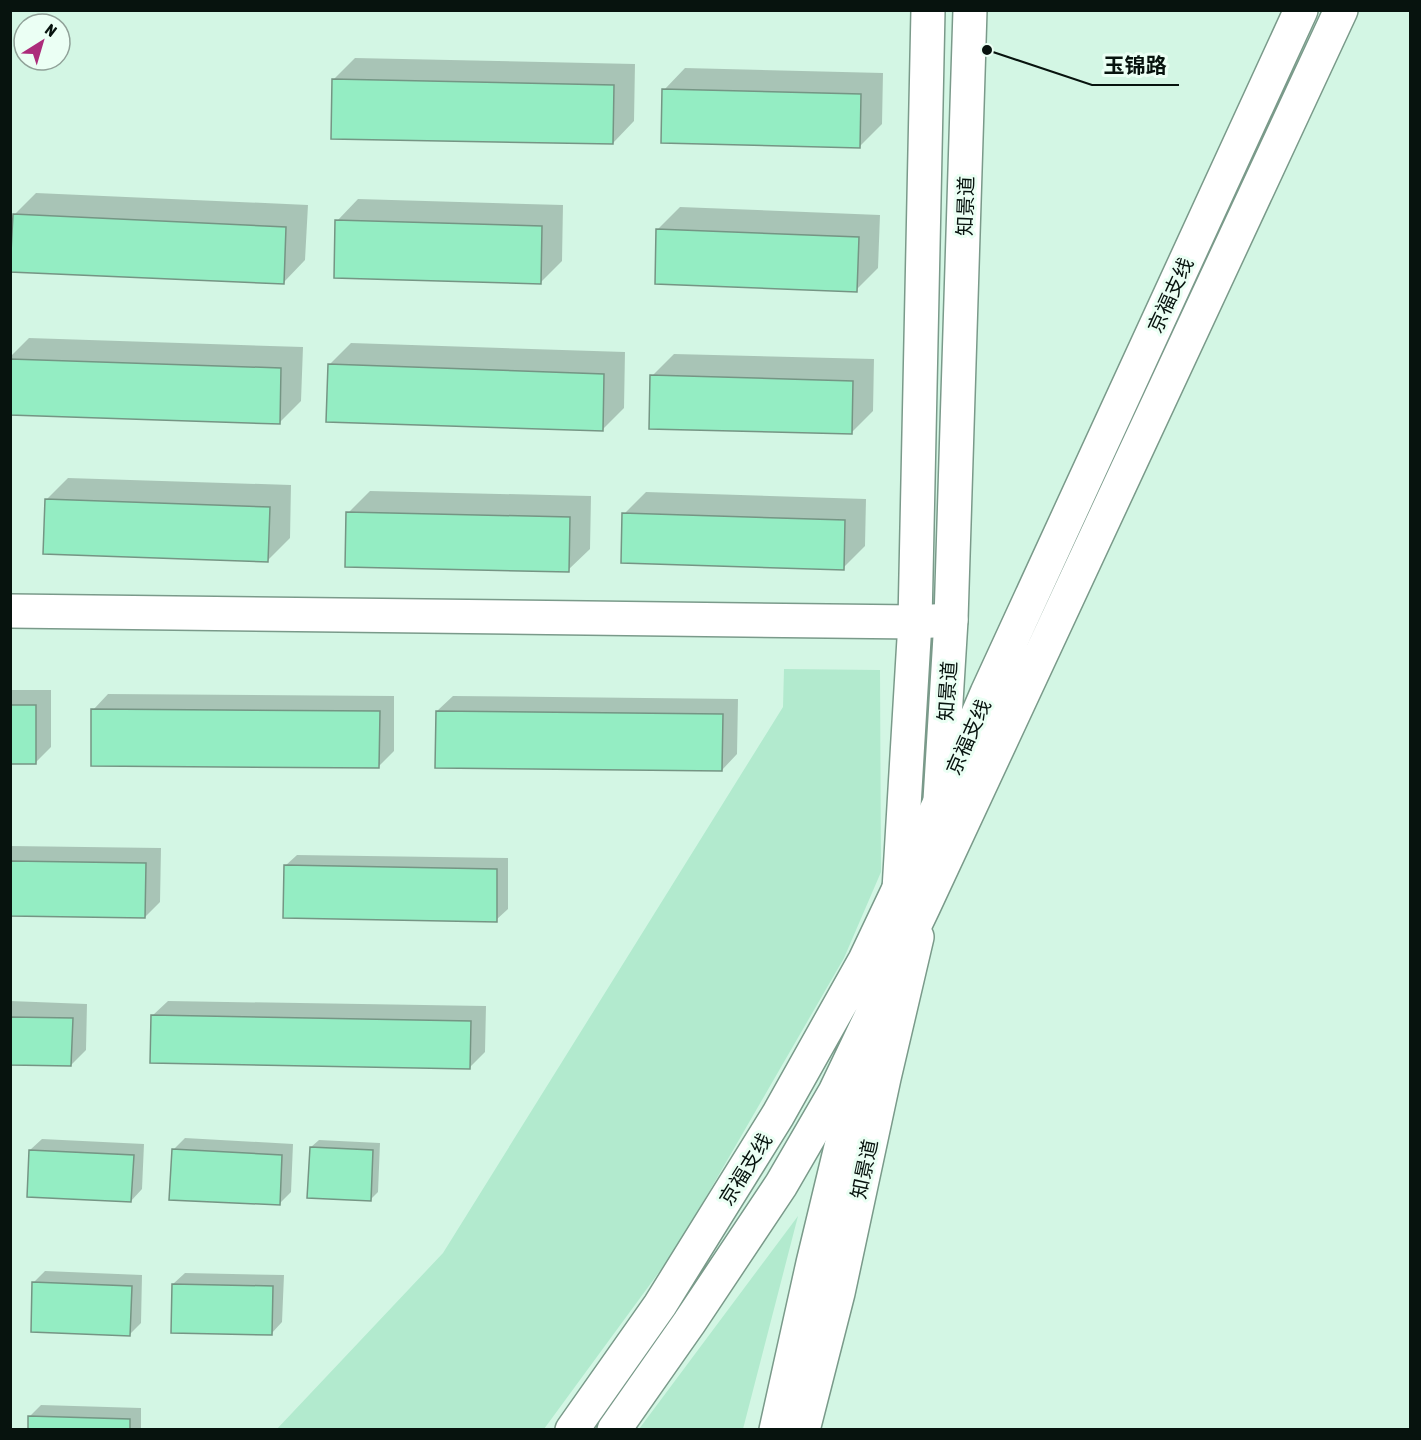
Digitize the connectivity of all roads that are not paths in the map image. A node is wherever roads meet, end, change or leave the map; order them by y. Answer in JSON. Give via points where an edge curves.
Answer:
{"nodes":[{"id":1,"x":928,"y":10,"type":"edge"},
{"id":2,"x":970,"y":10,"type":"edge"},
{"id":3,"x":1301,"y":10,"type":"edge"},
{"id":4,"x":1341,"y":10,"type":"edge"},
{"id":5,"x":10,"y":611,"type":"edge"},
{"id":6,"x":951,"y":620,"type":"junction"},
{"id":7,"x":915,"y":622,"type":"junction"},
{"id":8,"x":940,"y":802,"type":"junction"},
{"id":9,"x":911,"y":898,"type":"junction"},
{"id":10,"x":874,"y":1011,"type":"junction"},
{"id":11,"x":572,"y":1430,"type":"edge"},
{"id":12,"x":614,"y":1430,"type":"edge"},
{"id":13,"x":776,"y":1430,"type":"edge"},
{"id":14,"x":803,"y":1430,"type":"edge"}],
"edges":[{"from":1,"to":7,"type":"main road","name":"知景道"},
{"from":2,"to":6,"type":"main road","name":"知景道"},
{"from":3,"to":8,"type":"main road","name":"京福支线"},
{"from":4,"to":9,"type":"main road","name":"京福支线"},
{"from":5,"to":7,"type":"main road"},
{"from":6,"to":7,"type":"main road"},
{"from":6,"to":8,"type":"main road","name":"知景道"},
{"from":7,"to":9,"type":"main road","name":"知景道"},
{"from":8,"to":9,"type":"main road","name":"知景道"},
{"from":9,"to":10,"type":"main road","name":"京福支线"},
{"from":9,"to":11,"type":"main road","name":"京福支线","via":[[865,960],[778,1115],[660,1305]]},
{"from":9,"to":14,"type":"main road","name":"知景道","via":[[884,1078],[838,1293]]},
{"from":10,"to":12,"type":"main road","name":"京福支线","via":[[835,1092],[781,1185]]},
{"from":10,"to":13,"type":"main road","name":"知景道"}]}
